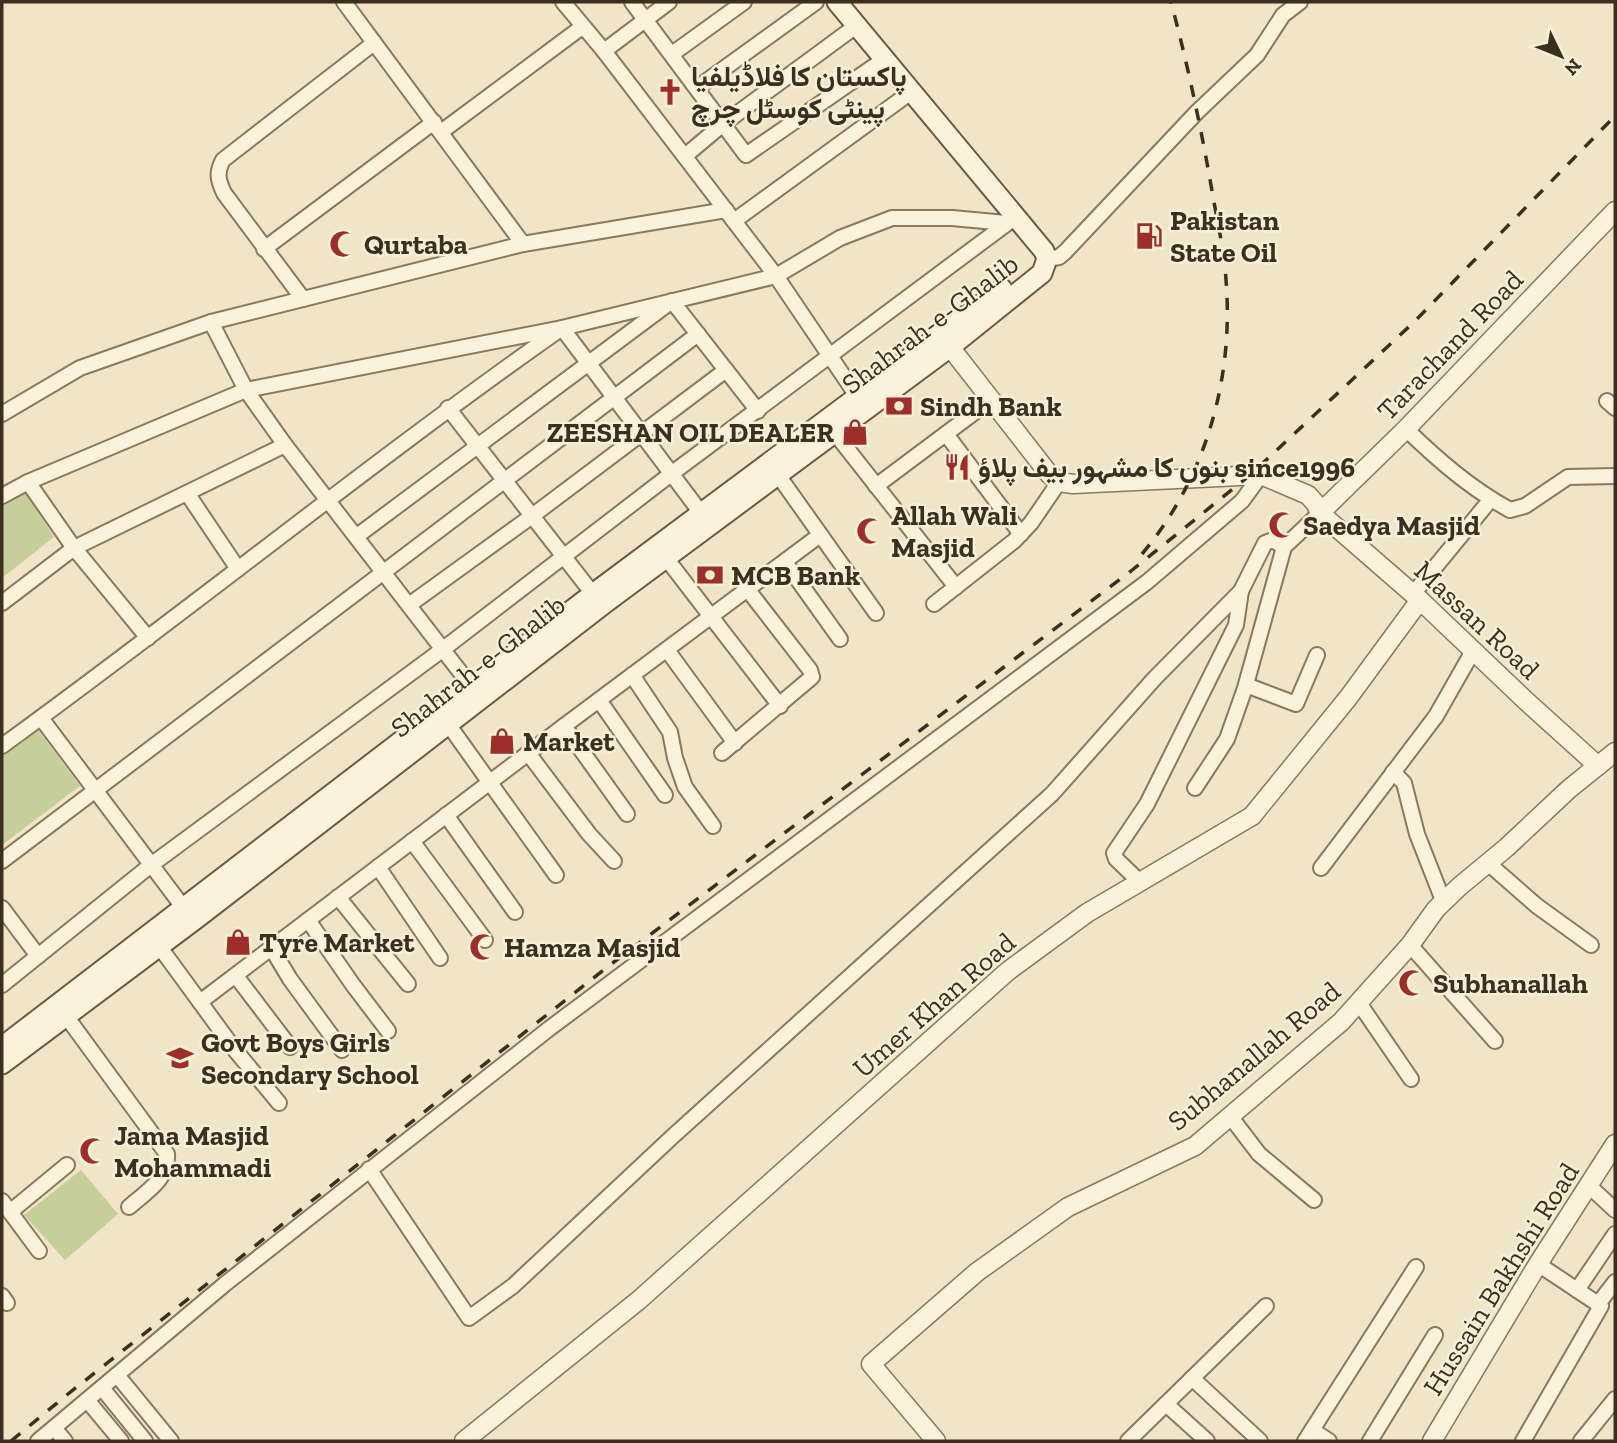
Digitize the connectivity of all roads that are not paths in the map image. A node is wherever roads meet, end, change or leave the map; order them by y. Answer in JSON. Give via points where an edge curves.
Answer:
{"nodes":[{"id":1,"x":344,"y":2,"type":"edge"},
{"id":2,"x":563,"y":2,"type":"edge"},
{"id":3,"x":632,"y":2,"type":"edge"},
{"id":4,"x":669,"y":2,"type":"edge"},
{"id":5,"x":744,"y":2,"type":"edge"},
{"id":6,"x":816,"y":2,"type":"edge"},
{"id":7,"x":837,"y":2,"type":"edge"},
{"id":8,"x":1300,"y":2,"type":"edge"},
{"id":9,"x":645,"y":19,"type":"junction"},
{"id":10,"x":856,"y":26,"type":"junction"},
{"id":11,"x":582,"y":27,"type":"junction"},
{"id":12,"x":374,"y":43,"type":"junction"},
{"id":13,"x":604,"y":51,"type":"junction"},
{"id":14,"x":671,"y":54,"type":"junction"},
{"id":15,"x":886,"y":58,"type":"junction"},
{"id":16,"x":697,"y":88,"type":"junction"},
{"id":17,"x":911,"y":92,"type":"junction"},
{"id":18,"x":723,"y":124,"type":"junction"},
{"id":19,"x":438,"y":127,"type":"junction"},
{"id":20,"x":685,"y":156,"type":"junction"},
{"id":21,"x":1615,"y":211,"type":"edge"},
{"id":22,"x":729,"y":216,"type":"junction"},
{"id":23,"x":1012,"y":220,"type":"junction"},
{"id":24,"x":523,"y":244,"type":"junction"},
{"id":25,"x":264,"y":249,"type":"junction"},
{"id":26,"x":1047,"y":260,"type":"junction"},
{"id":27,"x":776,"y":276,"type":"junction"},
{"id":28,"x":303,"y":299,"type":"junction"},
{"id":29,"x":672,"y":301,"type":"junction"},
{"id":30,"x":211,"y":322,"type":"junction"},
{"id":31,"x":562,"y":328,"type":"junction"},
{"id":32,"x":698,"y":334,"type":"junction"},
{"id":33,"x":950,"y":346,"type":"junction"},
{"id":34,"x":831,"y":357,"type":"junction"},
{"id":35,"x":589,"y":363,"type":"junction"},
{"id":36,"x":726,"y":369,"type":"junction"},
{"id":37,"x":246,"y":390,"type":"junction"},
{"id":38,"x":857,"y":396,"type":"junction"},
{"id":39,"x":614,"y":397,"type":"junction"},
{"id":40,"x":991,"y":400,"type":"junction"},
{"id":41,"x":447,"y":408,"type":"junction"},
{"id":42,"x":758,"y":411,"type":"junction"},
{"id":43,"x":2,"y":414,"type":"edge"},
{"id":44,"x":1406,"y":429,"type":"junction"},
{"id":45,"x":834,"y":432,"type":"junction"},
{"id":46,"x":640,"y":433,"type":"junction"},
{"id":47,"x":946,"y":434,"type":"junction"},
{"id":48,"x":285,"y":445,"type":"junction"},
{"id":49,"x":478,"y":446,"type":"junction"},
{"id":50,"x":671,"y":474,"type":"junction"},
{"id":51,"x":778,"y":475,"type":"junction"},
{"id":52,"x":1261,"y":475,"type":"junction"},
{"id":53,"x":1615,"y":475,"type":"edge"},
{"id":54,"x":504,"y":480,"type":"junction"},
{"id":55,"x":28,"y":482,"type":"junction"},
{"id":56,"x":1059,"y":482,"type":"junction"},
{"id":57,"x":876,"y":486,"type":"junction"},
{"id":58,"x":187,"y":493,"type":"junction"},
{"id":59,"x":2,"y":496,"type":"edge"},
{"id":60,"x":329,"y":498,"type":"junction"},
{"id":61,"x":1491,"y":499,"type":"junction"},
{"id":62,"x":701,"y":513,"type":"junction"},
{"id":63,"x":1320,"y":513,"type":"junction"},
{"id":64,"x":532,"y":516,"type":"junction"},
{"id":65,"x":1021,"y":534,"type":"junction"},
{"id":66,"x":820,"y":535,"type":"junction"},
{"id":67,"x":357,"y":536,"type":"junction"},
{"id":68,"x":1284,"y":547,"type":"junction"},
{"id":69,"x":74,"y":548,"type":"junction"},
{"id":70,"x":563,"y":557,"type":"junction"},
{"id":71,"x":666,"y":558,"type":"junction"},
{"id":72,"x":785,"y":562,"type":"junction"},
{"id":73,"x":238,"y":569,"type":"junction"},
{"id":74,"x":383,"y":571,"type":"junction"},
{"id":75,"x":956,"y":587,"type":"junction"},
{"id":76,"x":748,"y":590,"type":"junction"},
{"id":77,"x":1241,"y":591,"type":"junction"},
{"id":78,"x":593,"y":594,"type":"junction"},
{"id":79,"x":1416,"y":597,"type":"junction"},
{"id":80,"x":2,"y":603,"type":"edge"},
{"id":81,"x":934,"y":604,"type":"dead end"},
{"id":82,"x":409,"y":605,"type":"junction"},
{"id":83,"x":876,"y":613,"type":"dead end"},
{"id":84,"x":712,"y":617,"type":"junction"},
{"id":85,"x":148,"y":638,"type":"junction"},
{"id":86,"x":840,"y":639,"type":"dead end"},
{"id":87,"x":442,"y":650,"type":"junction"},
{"id":88,"x":667,"y":650,"type":"junction"},
{"id":89,"x":1473,"y":651,"type":"junction"},
{"id":90,"x":1317,"y":655,"type":"dead end"},
{"id":91,"x":632,"y":675,"type":"junction"},
{"id":92,"x":1246,"y":685,"type":"junction"},
{"id":93,"x":471,"y":686,"type":"junction"},
{"id":94,"x":599,"y":700,"type":"junction"},
{"id":95,"x":780,"y":706,"type":"junction"},
{"id":96,"x":41,"y":718,"type":"junction"},
{"id":97,"x":448,"y":724,"type":"junction"},
{"id":98,"x":564,"y":726,"type":"junction"},
{"id":99,"x":735,"y":743,"type":"junction"},
{"id":100,"x":2,"y":747,"type":"edge"},
{"id":101,"x":1615,"y":752,"type":"edge"},
{"id":102,"x":528,"y":753,"type":"junction"},
{"id":103,"x":722,"y":753,"type":"dead end"},
{"id":104,"x":1598,"y":766,"type":"junction"},
{"id":105,"x":1393,"y":772,"type":"junction"},
{"id":106,"x":489,"y":782,"type":"junction"},
{"id":107,"x":1195,"y":788,"type":"dead end"},
{"id":108,"x":97,"y":790,"type":"junction"},
{"id":109,"x":665,"y":795,"type":"dead end"},
{"id":110,"x":627,"y":814,"type":"dead end"},
{"id":111,"x":446,"y":815,"type":"junction"},
{"id":112,"x":713,"y":826,"type":"dead end"},
{"id":113,"x":412,"y":841,"type":"junction"},
{"id":114,"x":2,"y":861,"type":"edge"},
{"id":115,"x":614,"y":861,"type":"dead end"},
{"id":116,"x":1489,"y":864,"type":"junction"},
{"id":117,"x":151,"y":865,"type":"junction"},
{"id":118,"x":378,"y":867,"type":"junction"},
{"id":119,"x":1321,"y":868,"type":"dead end"},
{"id":120,"x":556,"y":875,"type":"dead end"},
{"id":121,"x":1140,"y":882,"type":"junction"},
{"id":122,"x":338,"y":897,"type":"junction"},
{"id":123,"x":1444,"y":903,"type":"junction"},
{"id":124,"x":183,"y":907,"type":"junction"},
{"id":125,"x":2,"y":908,"type":"edge"},
{"id":126,"x":514,"y":912,"type":"dead end"},
{"id":127,"x":308,"y":920,"type":"junction"},
{"id":128,"x":485,"y":940,"type":"dead end"},
{"id":129,"x":1591,"y":945,"type":"dead end"},
{"id":130,"x":159,"y":946,"type":"junction"},
{"id":131,"x":1410,"y":946,"type":"junction"},
{"id":132,"x":272,"y":949,"type":"junction"},
{"id":133,"x":38,"y":956,"type":"junction"},
{"id":134,"x":440,"y":958,"type":"dead end"},
{"id":135,"x":236,"y":976,"type":"junction"},
{"id":136,"x":408,"y":984,"type":"dead end"},
{"id":137,"x":2,"y":985,"type":"edge"},
{"id":138,"x":200,"y":1002,"type":"junction"},
{"id":139,"x":1359,"y":1003,"type":"junction"},
{"id":140,"x":66,"y":1016,"type":"junction"},
{"id":141,"x":388,"y":1031,"type":"dead end"},
{"id":142,"x":1495,"y":1041,"type":"dead end"},
{"id":143,"x":2,"y":1047,"type":"edge"},
{"id":144,"x":290,"y":1047,"type":"dead end"},
{"id":145,"x":342,"y":1050,"type":"dead end"},
{"id":146,"x":2,"y":1064,"type":"edge"},
{"id":147,"x":1411,"y":1079,"type":"dead end"},
{"id":148,"x":279,"y":1103,"type":"dead end"},
{"id":149,"x":1230,"y":1116,"type":"junction"},
{"id":150,"x":1615,"y":1144,"type":"edge"},
{"id":151,"x":67,"y":1165,"type":"dead end"},
{"id":152,"x":369,"y":1169,"type":"junction"},
{"id":153,"x":1588,"y":1185,"type":"junction"},
{"id":154,"x":1314,"y":1200,"type":"dead end"},
{"id":155,"x":6,"y":1206,"type":"edge"},
{"id":156,"x":129,"y":1207,"type":"dead end"},
{"id":157,"x":1615,"y":1210,"type":"edge"},
{"id":158,"x":1615,"y":1234,"type":"edge"},
{"id":159,"x":38,"y":1251,"type":"dead end"},
{"id":160,"x":1538,"y":1264,"type":"junction"},
{"id":161,"x":1416,"y":1267,"type":"dead end"},
{"id":162,"x":1615,"y":1282,"type":"edge"},
{"id":163,"x":1577,"y":1290,"type":"junction"},
{"id":164,"x":1598,"y":1304,"type":"junction"},
{"id":165,"x":1266,"y":1306,"type":"dead end"},
{"id":166,"x":1435,"y":1335,"type":"dead end"},
{"id":167,"x":117,"y":1375,"type":"junction"},
{"id":168,"x":1192,"y":1378,"type":"junction"},
{"id":169,"x":102,"y":1388,"type":"junction"},
{"id":170,"x":1615,"y":1399,"type":"edge"},
{"id":171,"x":87,"y":1400,"type":"junction"},
{"id":172,"x":1166,"y":1404,"type":"junction"},
{"id":173,"x":54,"y":1428,"type":"junction"},
{"id":174,"x":1308,"y":1436,"type":"edge"},
{"id":175,"x":38,"y":1441,"type":"edge"},
{"id":176,"x":65,"y":1441,"type":"edge"},
{"id":177,"x":121,"y":1441,"type":"edge"},
{"id":178,"x":145,"y":1441,"type":"edge"},
{"id":179,"x":171,"y":1441,"type":"edge"},
{"id":180,"x":464,"y":1441,"type":"edge"},
{"id":181,"x":936,"y":1441,"type":"edge"},
{"id":182,"x":1128,"y":1441,"type":"edge"},
{"id":183,"x":1207,"y":1441,"type":"edge"},
{"id":184,"x":1260,"y":1441,"type":"edge"},
{"id":185,"x":1329,"y":1441,"type":"edge"},
{"id":186,"x":1370,"y":1441,"type":"edge"},
{"id":187,"x":1432,"y":1441,"type":"edge"},
{"id":188,"x":1523,"y":1441,"type":"edge"},
{"id":189,"x":1581,"y":1441,"type":"edge"}],
"edges":[{"from":1,"to":12,"type":"street"},
{"from":2,"to":11,"type":"street"},
{"from":3,"to":9,"type":"street"},
{"from":4,"to":9,"type":"street"},
{"from":5,"to":14,"type":"street"},
{"from":6,"to":16,"type":"street"},
{"from":7,"to":10,"type":"main road"},
{"from":8,"to":26,"type":"street","via":[[1283,15],[1257,55],[1065,253]]},
{"from":9,"to":13,"type":"street"},
{"from":9,"to":14,"type":"street"},
{"from":10,"to":15,"type":"main road"},
{"from":10,"to":18,"type":"street"},
{"from":11,"to":13,"type":"street"},
{"from":11,"to":19,"type":"street"},
{"from":12,"to":19,"type":"street"},
{"from":12,"to":25,"type":"street","via":[[223,160],[218,181]]},
{"from":13,"to":20,"type":"street"},
{"from":14,"to":16,"type":"street"},
{"from":15,"to":17,"type":"main road"},
{"from":15,"to":18,"type":"street","via":[[746,155]]},
{"from":16,"to":18,"type":"street"},
{"from":17,"to":22,"type":"street"},
{"from":17,"to":23,"type":"main road"},
{"from":18,"to":20,"type":"street"},
{"from":19,"to":24,"type":"street"},
{"from":19,"to":25,"type":"street"},
{"from":20,"to":22,"type":"street"},
{"from":21,"to":44,"type":"street","name":"Tarachand Road"},
{"from":22,"to":24,"type":"street"},
{"from":22,"to":27,"type":"street"},
{"from":23,"to":26,"type":"main road","via":[[1044,251]]},
{"from":23,"to":27,"type":"street","via":[[892,218],[840,238]]},
{"from":23,"to":34,"type":"street"},
{"from":24,"to":28,"type":"street"},
{"from":25,"to":28,"type":"street"},
{"from":26,"to":33,"type":"main road","name":"Shahrah-e-Ghalib","via":[[1042,273]]},
{"from":26,"to":38,"type":"main road","name":"Shahrah-e-Ghalib"},
{"from":27,"to":29,"type":"street"},
{"from":27,"to":34,"type":"street"},
{"from":28,"to":30,"type":"street"},
{"from":29,"to":31,"type":"street"},
{"from":29,"to":32,"type":"street"},
{"from":29,"to":35,"type":"street"},
{"from":30,"to":37,"type":"street"},
{"from":30,"to":43,"type":"street","via":[[80,368]]},
{"from":31,"to":35,"type":"street"},
{"from":31,"to":37,"type":"street"},
{"from":31,"to":41,"type":"street"},
{"from":32,"to":36,"type":"street"},
{"from":32,"to":39,"type":"street"},
{"from":33,"to":40,"type":"street"},
{"from":33,"to":45,"type":"main road","name":"Shahrah-e-Ghalib"},
{"from":34,"to":38,"type":"street"},
{"from":34,"to":42,"type":"street"},
{"from":35,"to":39,"type":"street"},
{"from":35,"to":49,"type":"street"},
{"from":36,"to":42,"type":"street"},
{"from":36,"to":46,"type":"street"},
{"from":37,"to":48,"type":"street"},
{"from":37,"to":55,"type":"street"},
{"from":38,"to":62,"type":"main road","name":"Shahrah-e-Ghalib"},
{"from":39,"to":46,"type":"street"},
{"from":39,"to":54,"type":"street"},
{"from":40,"to":47,"type":"street"},
{"from":40,"to":56,"type":"street"},
{"from":41,"to":49,"type":"street"},
{"from":41,"to":60,"type":"street"},
{"from":42,"to":50,"type":"street"},
{"from":44,"to":61,"type":"street","via":[[1441,463]]},
{"from":44,"to":63,"type":"street","name":"Tarachand Road"},
{"from":45,"to":51,"type":"main road","name":"Shahrah-e-Ghalib"},
{"from":45,"to":57,"type":"street"},
{"from":46,"to":50,"type":"street"},
{"from":46,"to":64,"type":"street"},
{"from":47,"to":57,"type":"street"},
{"from":47,"to":65,"type":"street"},
{"from":48,"to":58,"type":"street"},
{"from":48,"to":60,"type":"street"},
{"from":49,"to":54,"type":"street"},
{"from":49,"to":67,"type":"street"},
{"from":50,"to":62,"type":"street"},
{"from":50,"to":70,"type":"street"},
{"from":51,"to":66,"type":"street"},
{"from":51,"to":71,"type":"main road","name":"Shahrah-e-Ghalib"},
{"from":52,"to":56,"type":"street"},
{"from":52,"to":63,"type":"street","name":"Massan Road","via":[[1308,495]]},
{"from":52,"to":152,"type":"street","via":[[1242,501],[1147,582],[550,1028]]},
{"from":53,"to":61,"type":"street","via":[[1563,478],[1518,509],[1510,510]]},
{"from":54,"to":64,"type":"street"},
{"from":54,"to":74,"type":"street"},
{"from":55,"to":59,"type":"street"},
{"from":55,"to":69,"type":"street"},
{"from":56,"to":65,"type":"street"},
{"from":57,"to":75,"type":"street"},
{"from":58,"to":69,"type":"street"},
{"from":58,"to":73,"type":"street"},
{"from":60,"to":67,"type":"street"},
{"from":60,"to":73,"type":"street"},
{"from":61,"to":79,"type":"street"},
{"from":62,"to":78,"type":"main road","name":"Shahrah-e-Ghalib"},
{"from":63,"to":68,"type":"street"},
{"from":63,"to":79,"type":"street","name":"Massan Road"},
{"from":64,"to":70,"type":"street"},
{"from":64,"to":82,"type":"street"},
{"from":65,"to":75,"type":"street"},
{"from":66,"to":72,"type":"street"},
{"from":66,"to":83,"type":"street"},
{"from":67,"to":74,"type":"street"},
{"from":68,"to":77,"type":"street","via":[[1273,540],[1265,543]]},
{"from":68,"to":92,"type":"street"},
{"from":69,"to":80,"type":"street"},
{"from":69,"to":85,"type":"street"},
{"from":70,"to":78,"type":"street"},
{"from":70,"to":87,"type":"street"},
{"from":71,"to":84,"type":"street"},
{"from":71,"to":97,"type":"main road","name":"Shahrah-e-Ghalib"},
{"from":72,"to":76,"type":"street"},
{"from":72,"to":86,"type":"street"},
{"from":73,"to":85,"type":"street"},
{"from":74,"to":82,"type":"street"},
{"from":74,"to":108,"type":"street"},
{"from":75,"to":81,"type":"street"},
{"from":76,"to":84,"type":"street"},
{"from":76,"to":95,"type":"street","via":[[813,675]]},
{"from":77,"to":121,"type":"street","via":[[1236,625],[1147,804],[1114,853]]},
{"from":77,"to":152,"type":"street","via":[[1154,679],[1052,794],[513,1286],[470,1318]]},
{"from":78,"to":93,"type":"main road","name":"Shahrah-e-Ghalib"},
{"from":79,"to":89,"type":"street","name":"Massan Road"},
{"from":79,"to":121,"type":"street","name":"Umer Khan Road","via":[[1349,698],[1252,816]]},
{"from":82,"to":87,"type":"street"},
{"from":84,"to":88,"type":"street"},
{"from":84,"to":95,"type":"street"},
{"from":85,"to":96,"type":"street"},
{"from":87,"to":93,"type":"street"},
{"from":87,"to":117,"type":"street"},
{"from":88,"to":91,"type":"street"},
{"from":88,"to":99,"type":"street"},
{"from":89,"to":104,"type":"street","name":"Massan Road"},
{"from":89,"to":105,"type":"street","via":[[1436,716]]},
{"from":90,"to":92,"type":"street","via":[[1296,704]]},
{"from":91,"to":94,"type":"street"},
{"from":91,"to":112,"type":"street","via":[[670,732],[685,787]]},
{"from":92,"to":107,"type":"street","via":[[1227,739]]},
{"from":93,"to":124,"type":"main road","name":"Shahrah-e-Ghalib"},
{"from":94,"to":98,"type":"street"},
{"from":94,"to":109,"type":"street"},
{"from":95,"to":99,"type":"street"},
{"from":96,"to":100,"type":"street"},
{"from":96,"to":108,"type":"street"},
{"from":97,"to":106,"type":"street"},
{"from":97,"to":130,"type":"main road","name":"Shahrah-e-Ghalib"},
{"from":98,"to":102,"type":"street"},
{"from":98,"to":110,"type":"street"},
{"from":99,"to":103,"type":"street"},
{"from":101,"to":104,"type":"street","name":"Subhanallah Road"},
{"from":102,"to":106,"type":"street"},
{"from":102,"to":115,"type":"street"},
{"from":104,"to":116,"type":"street","name":"Subhanallah Road"},
{"from":105,"to":119,"type":"street"},
{"from":105,"to":123,"type":"street","via":[[1404,783],[1417,834]]},
{"from":106,"to":111,"type":"street"},
{"from":106,"to":120,"type":"street"},
{"from":108,"to":114,"type":"street"},
{"from":108,"to":117,"type":"street"},
{"from":111,"to":113,"type":"street"},
{"from":111,"to":126,"type":"street"},
{"from":113,"to":118,"type":"street"},
{"from":113,"to":128,"type":"street"},
{"from":116,"to":123,"type":"street","name":"Subhanallah Road"},
{"from":116,"to":129,"type":"street"},
{"from":117,"to":124,"type":"street"},
{"from":117,"to":133,"type":"street"},
{"from":118,"to":122,"type":"street"},
{"from":118,"to":134,"type":"street"},
{"from":121,"to":180,"type":"street","name":"Umer Khan Road","via":[[1008,971],[634,1305]]},
{"from":122,"to":127,"type":"street"},
{"from":122,"to":136,"type":"street"},
{"from":123,"to":131,"type":"street","name":"Subhanallah Road"},
{"from":124,"to":143,"type":"main road","name":"Shahrah-e-Ghalib"},
{"from":125,"to":133,"type":"street"},
{"from":127,"to":132,"type":"street"},
{"from":127,"to":141,"type":"street"},
{"from":130,"to":138,"type":"street"},
{"from":130,"to":140,"type":"main road","name":"Shahrah-e-Ghalib"},
{"from":131,"to":139,"type":"street","name":"Subhanallah Road"},
{"from":131,"to":142,"type":"street"},
{"from":132,"to":135,"type":"street"},
{"from":132,"to":145,"type":"street"},
{"from":133,"to":137,"type":"street"},
{"from":135,"to":138,"type":"street"},
{"from":135,"to":144,"type":"street"},
{"from":138,"to":148,"type":"street"},
{"from":139,"to":147,"type":"street"},
{"from":139,"to":149,"type":"street","name":"Subhanallah Road"},
{"from":140,"to":146,"type":"main road","name":"Shahrah-e-Ghalib"},
{"from":140,"to":156,"type":"street","via":[[167,1154],[159,1180]]},
{"from":149,"to":154,"type":"street","via":[[1259,1154]]},
{"from":149,"to":181,"type":"street","name":"Subhanallah Road","via":[[1195,1146],[1068,1207],[977,1272],[871,1364]]},
{"from":150,"to":153,"type":"street","name":"Hussain Bakhshi Road"},
{"from":151,"to":155,"type":"street"},
{"from":152,"to":167,"type":"street"},
{"from":153,"to":157,"type":"street"},
{"from":153,"to":160,"type":"street","name":"Hussain Bakhshi Road"},
{"from":155,"to":159,"type":"street"},
{"from":158,"to":163,"type":"street"},
{"from":160,"to":163,"type":"street"},
{"from":160,"to":187,"type":"street","name":"Hussain Bakhshi Road"},
{"from":161,"to":174,"type":"street"},
{"from":162,"to":164,"type":"street"},
{"from":163,"to":164,"type":"street"},
{"from":164,"to":188,"type":"street","via":[[1601,1306]]},
{"from":165,"to":168,"type":"street"},
{"from":166,"to":186,"type":"street"},
{"from":167,"to":169,"type":"street"},
{"from":167,"to":179,"type":"street"},
{"from":168,"to":172,"type":"street"},
{"from":168,"to":184,"type":"street"},
{"from":169,"to":171,"type":"street"},
{"from":169,"to":178,"type":"street"},
{"from":170,"to":189,"type":"street"},
{"from":171,"to":173,"type":"street"},
{"from":171,"to":177,"type":"street"},
{"from":172,"to":182,"type":"street"},
{"from":172,"to":183,"type":"street"},
{"from":173,"to":175,"type":"street"},
{"from":173,"to":176,"type":"street"},
{"from":174,"to":185,"type":"street"}]}
